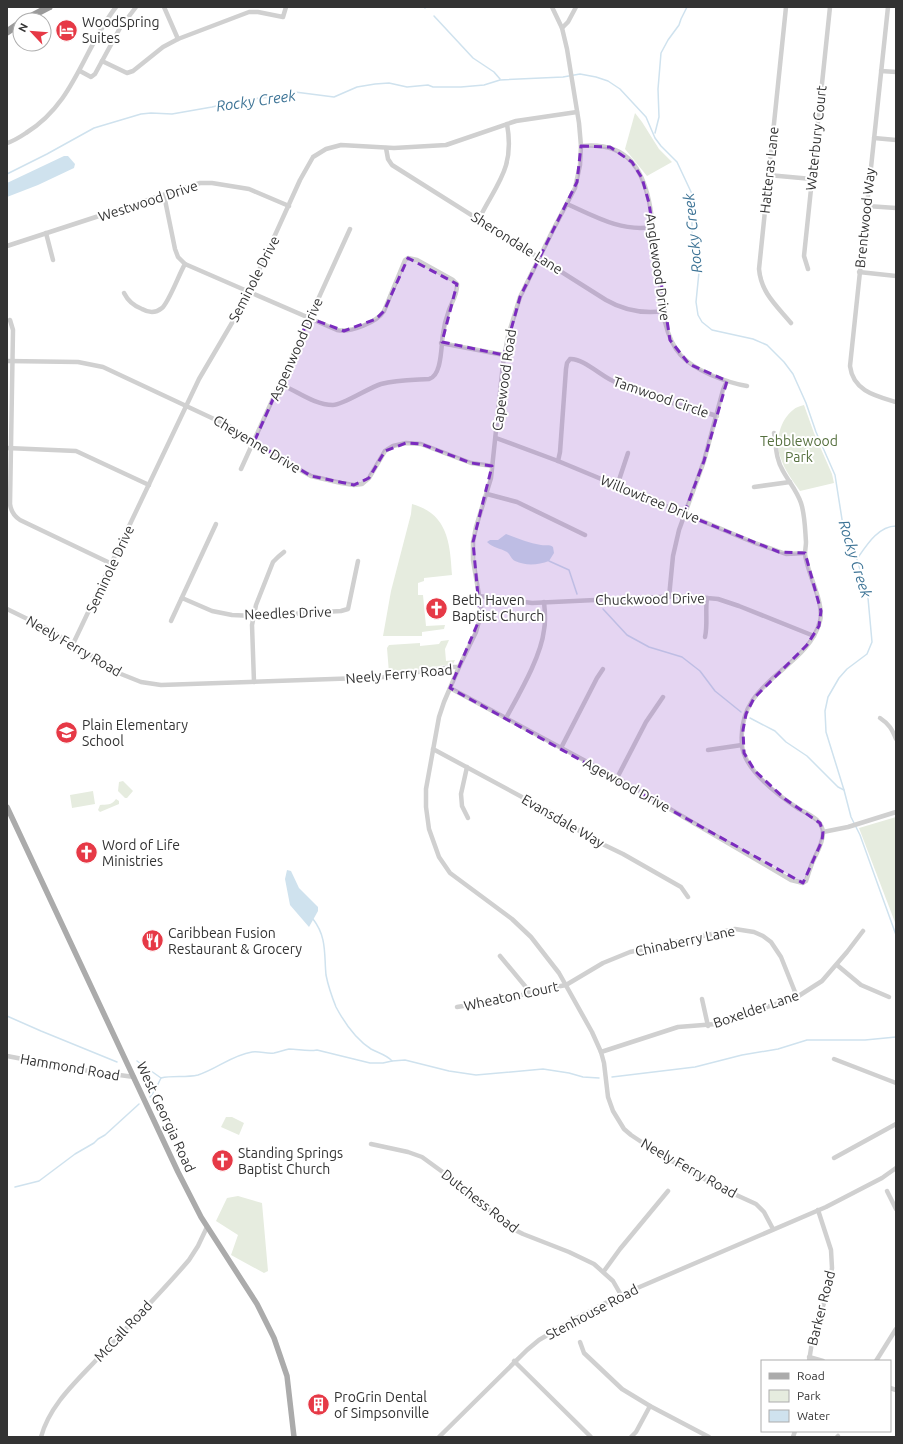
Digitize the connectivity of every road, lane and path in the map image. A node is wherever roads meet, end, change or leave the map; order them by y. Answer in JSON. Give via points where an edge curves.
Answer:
{"nodes":[{"id":1,"x":49,"y":7,"type":"edge"},
{"id":2,"x":116,"y":7,"type":"edge"},
{"id":3,"x":136,"y":7,"type":"edge"},
{"id":4,"x":164,"y":7,"type":"edge"},
{"id":5,"x":286,"y":7,"type":"edge"},
{"id":6,"x":552,"y":7,"type":"edge"},
{"id":7,"x":576,"y":7,"type":"edge"},
{"id":8,"x":786,"y":7,"type":"edge"},
{"id":9,"x":830,"y":7,"type":"edge"},
{"id":10,"x":888,"y":7,"type":"edge"},
{"id":11,"x":254,"y":9,"type":"edge"},
{"id":12,"x":39,"y":12,"type":"edge"},
{"id":13,"x":562,"y":28,"type":"junction"},
{"id":14,"x":178,"y":39,"type":"junction"},
{"id":15,"x":102,"y":61,"type":"junction"},
{"id":16,"x":80,"y":71,"type":"junction"},
{"id":17,"x":881,"y":71,"type":"junction"},
{"id":18,"x":896,"y":72,"type":"edge"},
{"id":19,"x":577,"y":112,"type":"junction"},
{"id":20,"x":507,"y":124,"type":"junction"},
{"id":21,"x":874,"y":138,"type":"junction"},
{"id":22,"x":896,"y":140,"type":"edge"},
{"id":23,"x":7,"y":143,"type":"edge"},
{"id":24,"x":581,"y":146,"type":"junction"},
{"id":25,"x":386,"y":148,"type":"junction"},
{"id":26,"x":768,"y":175,"type":"junction"},
{"id":27,"x":812,"y":179,"type":"junction"},
{"id":28,"x":164,"y":195,"type":"junction"},
{"id":29,"x":567,"y":204,"type":"junction"},
{"id":30,"x":289,"y":206,"type":"junction"},
{"id":31,"x":867,"y":206,"type":"junction"},
{"id":32,"x":896,"y":208,"type":"edge"},
{"id":33,"x":479,"y":219,"type":"junction"},
{"id":34,"x":652,"y":227,"type":"junction"},
{"id":35,"x":350,"y":229,"type":"dead end"},
{"id":36,"x":46,"y":233,"type":"junction"},
{"id":37,"x":7,"y":246,"type":"edge"},
{"id":38,"x":539,"y":257,"type":"junction"},
{"id":39,"x":53,"y":260,"type":"dead end"},
{"id":40,"x":185,"y":264,"type":"junction"},
{"id":41,"x":808,"y":269,"type":"dead end"},
{"id":42,"x":860,"y":272,"type":"junction"},
{"id":43,"x":896,"y":276,"type":"edge"},
{"id":44,"x":250,"y":291,"type":"junction"},
{"id":45,"x":124,"y":293,"type":"dead end"},
{"id":46,"x":664,"y":311,"type":"junction"},
{"id":47,"x":310,"y":318,"type":"junction"},
{"id":48,"x":10,"y":320,"type":"dead end"},
{"id":49,"x":791,"y":323,"type":"dead end"},
{"id":50,"x":442,"y":343,"type":"junction"},
{"id":51,"x":504,"y":355,"type":"junction"},
{"id":52,"x":10,"y":361,"type":"edge"},
{"id":53,"x":727,"y":382,"type":"junction"},
{"id":54,"x":280,"y":384,"type":"junction"},
{"id":55,"x":747,"y":386,"type":"dead end"},
{"id":56,"x":896,"y":402,"type":"edge"},
{"id":57,"x":187,"y":406,"type":"junction"},
{"id":58,"x":717,"y":416,"type":"junction"},
{"id":59,"x":774,"y":433,"type":"dead end"},
{"id":60,"x":496,"y":438,"type":"junction"},
{"id":61,"x":254,"y":442,"type":"junction"},
{"id":62,"x":9,"y":448,"type":"edge"},
{"id":63,"x":628,"y":453,"type":"dead end"},
{"id":64,"x":558,"y":461,"type":"junction"},
{"id":65,"x":492,"y":466,"type":"junction"},
{"id":66,"x":241,"y":469,"type":"dead end"},
{"id":67,"x":790,"y":482,"type":"junction"},
{"id":68,"x":149,"y":485,"type":"junction"},
{"id":69,"x":617,"y":486,"type":"junction"},
{"id":70,"x":754,"y":488,"type":"dead end"},
{"id":71,"x":487,"y":494,"type":"junction"},
{"id":72,"x":684,"y":514,"type":"junction"},
{"id":73,"x":216,"y":524,"type":"dead end"},
{"id":74,"x":585,"y":535,"type":"dead end"},
{"id":75,"x":284,"y":552,"type":"dead end"},
{"id":76,"x":805,"y":553,"type":"junction"},
{"id":77,"x":358,"y":562,"type":"dead end"},
{"id":78,"x":112,"y":564,"type":"junction"},
{"id":79,"x":479,"y":596,"type":"junction"},
{"id":80,"x":669,"y":597,"type":"junction"},
{"id":81,"x":182,"y":598,"type":"junction"},
{"id":82,"x":707,"y":598,"type":"junction"},
{"id":83,"x":544,"y":602,"type":"junction"},
{"id":84,"x":7,"y":609,"type":"edge"},
{"id":85,"x":254,"y":616,"type":"junction"},
{"id":86,"x":171,"y":621,"type":"dead end"},
{"id":87,"x":814,"y":636,"type":"junction"},
{"id":88,"x":705,"y":637,"type":"dead end"},
{"id":89,"x":73,"y":644,"type":"junction"},
{"id":90,"x":459,"y":667,"type":"junction"},
{"id":91,"x":603,"y":669,"type":"dead end"},
{"id":92,"x":254,"y":682,"type":"junction"},
{"id":93,"x":450,"y":688,"type":"junction"},
{"id":94,"x":663,"y":697,"type":"dead end"},
{"id":95,"x":506,"y":718,"type":"junction"},
{"id":96,"x":880,"y":718,"type":"dead end"},
{"id":97,"x":894,"y":727,"type":"edge"},
{"id":98,"x":896,"y":739,"type":"edge"},
{"id":99,"x":742,"y":745,"type":"junction"},
{"id":100,"x":561,"y":748,"type":"junction"},
{"id":101,"x":433,"y":749,"type":"junction"},
{"id":102,"x":708,"y":750,"type":"dead end"},
{"id":103,"x":467,"y":767,"type":"junction"},
{"id":104,"x":617,"y":778,"type":"junction"},
{"id":105,"x":7,"y":807,"type":"edge"},
{"id":106,"x":896,"y":812,"type":"edge"},
{"id":107,"x":468,"y":818,"type":"dead end"},
{"id":108,"x":823,"y":832,"type":"junction"},
{"id":109,"x":688,"y":897,"type":"dead end"},
{"id":110,"x":863,"y":931,"type":"dead end"},
{"id":111,"x":500,"y":956,"type":"dead end"},
{"id":112,"x":837,"y":965,"type":"junction"},
{"id":113,"x":566,"y":985,"type":"junction"},
{"id":114,"x":530,"y":992,"type":"junction"},
{"id":115,"x":797,"y":997,"type":"junction"},
{"id":116,"x":889,"y":997,"type":"dead end"},
{"id":117,"x":702,"y":999,"type":"dead end"},
{"id":118,"x":457,"y":1007,"type":"dead end"},
{"id":119,"x":708,"y":1026,"type":"junction"},
{"id":120,"x":601,"y":1052,"type":"junction"},
{"id":121,"x":7,"y":1056,"type":"edge"},
{"id":122,"x":834,"y":1059,"type":"dead end"},
{"id":123,"x":134,"y":1077,"type":"junction"},
{"id":124,"x":896,"y":1083,"type":"edge"},
{"id":125,"x":896,"y":1124,"type":"edge"},
{"id":126,"x":371,"y":1144,"type":"dead end"},
{"id":127,"x":834,"y":1158,"type":"dead end"},
{"id":128,"x":896,"y":1168,"type":"edge"},
{"id":129,"x":668,"y":1191,"type":"dead end"},
{"id":130,"x":886,"y":1191,"type":"dead end"},
{"id":131,"x":896,"y":1209,"type":"edge"},
{"id":132,"x":818,"y":1210,"type":"junction"},
{"id":133,"x":207,"y":1227,"type":"junction"},
{"id":134,"x":773,"y":1229,"type":"junction"},
{"id":135,"x":604,"y":1271,"type":"junction"},
{"id":136,"x":621,"y":1295,"type":"junction"},
{"id":137,"x":896,"y":1329,"type":"edge"},
{"id":138,"x":580,"y":1342,"type":"dead end"},
{"id":139,"x":809,"y":1359,"type":"edge"},
{"id":140,"x":877,"y":1360,"type":"edge"},
{"id":141,"x":514,"y":1362,"type":"junction"},
{"id":142,"x":650,"y":1406,"type":"junction"},
{"id":143,"x":698,"y":1435,"type":"edge"},
{"id":144,"x":41,"y":1437,"type":"edge"},
{"id":145,"x":294,"y":1437,"type":"edge"},
{"id":146,"x":439,"y":1437,"type":"edge"},
{"id":147,"x":591,"y":1437,"type":"edge"},
{"id":148,"x":631,"y":1437,"type":"edge"},
{"id":149,"x":709,"y":1437,"type":"edge"}],
"edges":[{"from":1,"to":12,"type":"highway"},
{"from":2,"to":16,"type":"street","via":[[108,17]]},
{"from":3,"to":15,"type":"street","via":[[120,28]]},
{"from":4,"to":14,"type":"street"},
{"from":5,"to":11,"type":"street","via":[[283,17]]},
{"from":6,"to":13,"type":"street","name":"Capewood Road"},
{"from":7,"to":13,"type":"street"},
{"from":8,"to":26,"type":"street","name":"Hatteras Lane"},
{"from":9,"to":27,"type":"street","name":"Waterbury Court"},
{"from":10,"to":17,"type":"street","name":"Brentwood Way"},
{"from":11,"to":14,"type":"street"},
{"from":13,"to":19,"type":"street","name":"Capewood Road"},
{"from":14,"to":15,"type":"street","via":[[163,47],[133,72],[127,73]]},
{"from":15,"to":16,"type":"street","via":[[95,74],[91,76]]},
{"from":16,"to":23,"type":"street","via":[[59,105],[51,113],[30,131]]},
{"from":17,"to":18,"type":"street"},
{"from":17,"to":21,"type":"street","name":"Brentwood Way"},
{"from":19,"to":20,"type":"street","name":"Seminole Drive"},
{"from":19,"to":24,"type":"street","name":"Capewood Road"},
{"from":20,"to":25,"type":"street","name":"Seminole Drive","via":[[446,145]]},
{"from":20,"to":33,"type":"street","via":[[509,146],[506,167]]},
{"from":21,"to":22,"type":"street"},
{"from":21,"to":31,"type":"street","name":"Brentwood Way"},
{"from":24,"to":29,"type":"street","name":"Capewood Road","via":[[579,174]]},
{"from":24,"to":34,"type":"street","name":"Anglewood Drive","via":[[610,148],[621,152],[632,162],[644,184]]},
{"from":25,"to":30,"type":"street","name":"Seminole Drive","via":[[341,145],[322,151],[308,166]]},
{"from":25,"to":33,"type":"street","name":"Sherondale Lane","via":[[392,164]]},
{"from":26,"to":27,"type":"street"},
{"from":26,"to":49,"type":"street","name":"Hatteras Lane","via":[[760,277],[769,298]]},
{"from":27,"to":41,"type":"street","name":"Waterbury Court","via":[[804,256]]},
{"from":28,"to":30,"type":"street","name":"Westwood Drive","via":[[196,184],[212,183],[249,189]]},
{"from":28,"to":36,"type":"street","name":"Westwood Drive"},
{"from":28,"to":40,"type":"street","via":[[175,249]]},
{"from":29,"to":34,"type":"street","via":[[622,226]]},
{"from":29,"to":38,"type":"street","name":"Capewood Road"},
{"from":30,"to":44,"type":"street","name":"Seminole Drive"},
{"from":31,"to":32,"type":"street"},
{"from":31,"to":42,"type":"street","name":"Brentwood Way"},
{"from":33,"to":38,"type":"street","name":"Sherondale Lane"},
{"from":34,"to":46,"type":"street","name":"Anglewood Drive"},
{"from":35,"to":47,"type":"street","name":"Aspenwood Drive"},
{"from":36,"to":37,"type":"street","name":"Westwood Drive"},
{"from":36,"to":39,"type":"street"},
{"from":38,"to":46,"type":"street","name":"Sherondale Lane","via":[[618,306],[642,312]]},
{"from":38,"to":51,"type":"street","name":"Capewood Road","via":[[514,313]]},
{"from":40,"to":44,"type":"street"},
{"from":40,"to":45,"type":"street","via":[[165,304],[158,310],[150,312],[141,309],[130,302]]},
{"from":42,"to":43,"type":"street"},
{"from":42,"to":56,"type":"street","name":"Brentwood Way","via":[[850,370],[861,388]]},
{"from":44,"to":47,"type":"street"},
{"from":44,"to":57,"type":"street","name":"Seminole Drive","via":[[202,372]]},
{"from":46,"to":53,"type":"street","name":"Anglewood Drive","via":[[668,335],[681,356],[694,367]]},
{"from":47,"to":50,"type":"street","via":[[344,331],[376,319],[384,310],[405,260],[411,258],[457,284]]},
{"from":47,"to":54,"type":"street","name":"Aspenwood Drive"},
{"from":48,"to":52,"type":"street","via":[[13,330]]},
{"from":50,"to":51,"type":"street"},
{"from":50,"to":54,"type":"street","via":[[438,370],[434,378],[380,384],[335,406],[314,401]]},
{"from":51,"to":60,"type":"street","name":"Capewood Road"},
{"from":52,"to":57,"type":"street","name":"Cheyenne Drive","via":[[96,364]]},
{"from":52,"to":62,"type":"street"},
{"from":53,"to":55,"type":"street","name":"Anglewood Drive"},
{"from":53,"to":58,"type":"street","name":"Tamwood Circle"},
{"from":54,"to":61,"type":"street","name":"Aspenwood Drive"},
{"from":57,"to":61,"type":"street","name":"Cheyenne Drive","via":[[231,427]]},
{"from":57,"to":68,"type":"street","name":"Seminole Drive"},
{"from":58,"to":64,"type":"street","name":"Tamwood Circle","via":[[641,392],[605,377],[578,360],[570,359],[566,369]]},
{"from":58,"to":72,"type":"street","name":"Tamwood Circle","via":[[704,461]]},
{"from":59,"to":67,"type":"street","via":[[779,461]]},
{"from":60,"to":64,"type":"street","name":"Willowtree Drive"},
{"from":60,"to":65,"type":"street","name":"Capewood Road"},
{"from":61,"to":65,"type":"street","name":"Cheyenne Drive","via":[[311,476],[354,485],[362,484],[370,478],[385,451],[406,442],[421,444],[471,463]]},
{"from":61,"to":66,"type":"street","name":"Aspenwood Drive"},
{"from":62,"to":68,"type":"street","via":[[76,451]]},
{"from":62,"to":78,"type":"street","via":[[10,504],[14,516]]},
{"from":63,"to":69,"type":"street"},
{"from":64,"to":69,"type":"street","name":"Willowtree Drive"},
{"from":65,"to":71,"type":"street","name":"Capewood Road"},
{"from":67,"to":70,"type":"street"},
{"from":67,"to":76,"type":"street","via":[[802,508]]},
{"from":68,"to":78,"type":"street","name":"Seminole Drive"},
{"from":69,"to":72,"type":"street","name":"Willowtree Drive"},
{"from":71,"to":74,"type":"street","via":[[517,502]]},
{"from":71,"to":79,"type":"street","name":"Capewood Road","via":[[473,542]]},
{"from":72,"to":76,"type":"street","name":"Willowtree Drive","via":[[779,552]]},
{"from":72,"to":80,"type":"street","name":"Tamwood Circle","via":[[673,556]]},
{"from":73,"to":81,"type":"street"},
{"from":75,"to":85,"type":"street","via":[[273,562],[259,595]]},
{"from":76,"to":87,"type":"street","via":[[821,611],[821,621]]},
{"from":77,"to":85,"type":"street","name":"Needles Drive","via":[[348,609]]},
{"from":78,"to":89,"type":"street","name":"Seminole Drive"},
{"from":79,"to":83,"type":"street","name":"Chuckwood Drive","via":[[527,603]]},
{"from":79,"to":90,"type":"street","name":"Capewood Road","via":[[481,610],[478,626]]},
{"from":80,"to":82,"type":"street","name":"Chuckwood Drive"},
{"from":80,"to":83,"type":"street","name":"Chuckwood Drive"},
{"from":81,"to":85,"type":"street","name":"Needles Drive","via":[[219,613]]},
{"from":81,"to":86,"type":"street"},
{"from":82,"to":87,"type":"street","name":"Chuckwood Drive","via":[[739,606]]},
{"from":82,"to":88,"type":"street"},
{"from":83,"to":95,"type":"street","via":[[543,636],[533,664]]},
{"from":84,"to":89,"type":"street","name":"Neely Ferry Road","via":[[34,621]]},
{"from":85,"to":92,"type":"street"},
{"from":87,"to":99,"type":"street","via":[[754,698],[744,717]]},
{"from":89,"to":92,"type":"street","name":"Neely Ferry Road","via":[[121,674],[141,682],[161,685]]},
{"from":90,"to":92,"type":"street","name":"Neely Ferry Road","via":[[384,677]]},
{"from":90,"to":93,"type":"street","name":"Neely Ferry Road"},
{"from":91,"to":100,"type":"street"},
{"from":93,"to":95,"type":"street","name":"Agewood Drive"},
{"from":93,"to":101,"type":"street","name":"Neely Ferry Road","via":[[442,709]]},
{"from":94,"to":104,"type":"street","via":[[646,722]]},
{"from":95,"to":100,"type":"street","name":"Agewood Drive"},
{"from":96,"to":97,"type":"street"},
{"from":97,"to":98,"type":"street"},
{"from":99,"to":102,"type":"street"},
{"from":99,"to":108,"type":"street","via":[[748,762],[760,778],[785,799],[817,819]]},
{"from":100,"to":104,"type":"street","name":"Agewood Drive"},
{"from":101,"to":103,"type":"street","name":"Evansdale Way"},
{"from":101,"to":113,"type":"street","name":"Neely Ferry Road","via":[[426,781],[426,807],[431,836],[442,862],[455,878],[520,926]]},
{"from":103,"to":107,"type":"street","via":[[461,794],[462,806]]},
{"from":103,"to":109,"type":"street","name":"Evansdale Way","via":[[681,887]]},
{"from":104,"to":108,"type":"street","name":"Agewood Drive","via":[[791,880],[803,884]]},
{"from":105,"to":123,"type":"main road","name":"West Georgia Road"},
{"from":106,"to":108,"type":"street"},
{"from":110,"to":112,"type":"street","name":"Boxelder Lane"},
{"from":111,"to":114,"type":"street"},
{"from":112,"to":115,"type":"street","name":"Boxelder Lane","via":[[822,981]]},
{"from":112,"to":116,"type":"street","via":[[861,985]]},
{"from":113,"to":114,"type":"street","name":"Wheaton Court"},
{"from":113,"to":115,"type":"street","name":"Chinaberry Lane","via":[[603,963],[630,952],[727,931],[746,930],[763,936],[777,949]]},
{"from":113,"to":120,"type":"street","name":"Neely Ferry Road"},
{"from":114,"to":118,"type":"street","name":"Wheaton Court","via":[[513,998]]},
{"from":115,"to":119,"type":"street","name":"Boxelder Lane"},
{"from":117,"to":119,"type":"street"},
{"from":119,"to":120,"type":"street","name":"Boxelder Lane","via":[[678,1027]]},
{"from":120,"to":134,"type":"street","name":"Neely Ferry Road","via":[[610,1103],[624,1129],[661,1155],[756,1204],[764,1212]]},
{"from":121,"to":123,"type":"street","name":"Hammond Road"},
{"from":122,"to":124,"type":"street"},
{"from":123,"to":133,"type":"main road","name":"West Georgia Road","via":[[178,1172]]},
{"from":125,"to":127,"type":"street"},
{"from":126,"to":135,"type":"street","name":"Dutchess Road","via":[[422,1157],[511,1228],[569,1252]]},
{"from":128,"to":132,"type":"street","via":[[869,1185]]},
{"from":129,"to":135,"type":"street"},
{"from":130,"to":131,"type":"street"},
{"from":132,"to":134,"type":"street"},
{"from":132,"to":139,"type":"street","name":"Barker Road","via":[[831,1250],[832,1268]]},
{"from":133,"to":144,"type":"street","name":"McCall Road","via":[[189,1260],[53,1409]]},
{"from":133,"to":145,"type":"main road","name":"West Georgia Road","via":[[251,1294],[274,1338],[287,1376]]},
{"from":134,"to":136,"type":"street","name":"Stenhouse Road"},
{"from":135,"to":136,"type":"street","name":"Dutchess Road"},
{"from":136,"to":141,"type":"street","name":"Stenhouse Road","via":[[539,1340]]},
{"from":137,"to":140,"type":"street"},
{"from":138,"to":142,"type":"street","via":[[584,1353],[622,1389]]},
{"from":141,"to":146,"type":"street","name":"Stenhouse Road"},
{"from":141,"to":147,"type":"street"},
{"from":142,"to":143,"type":"street"},
{"from":142,"to":148,"type":"street"},
{"from":143,"to":149,"type":"street"}]}
